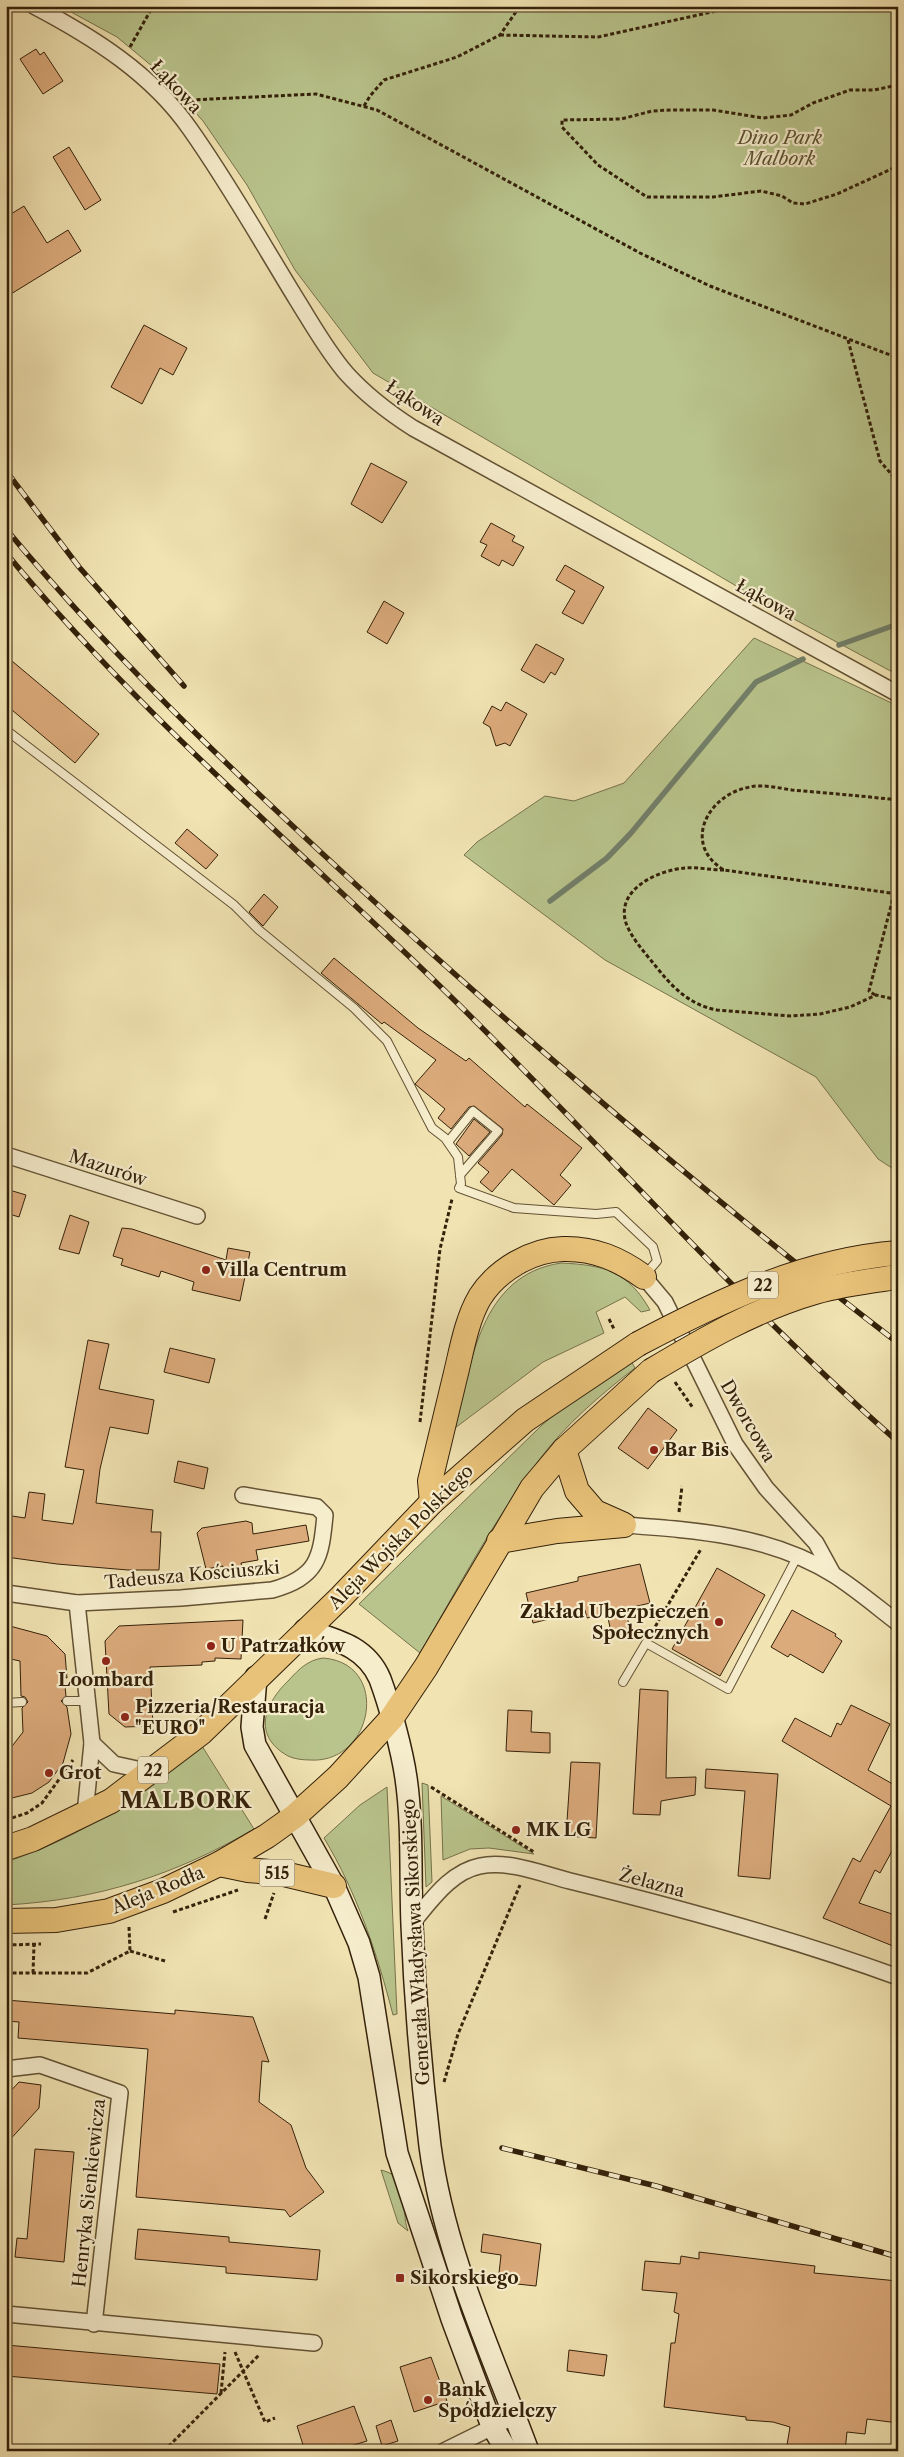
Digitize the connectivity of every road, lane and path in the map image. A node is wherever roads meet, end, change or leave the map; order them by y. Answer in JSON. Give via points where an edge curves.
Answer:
{"nodes":[{"id":1,"x":34,"y":6,"type":"edge"},
{"id":2,"x":153,"y":6,"type":"edge"},
{"id":3,"x":520,"y":6,"type":"edge"},
{"id":4,"x":739,"y":6,"type":"edge"},
{"id":5,"x":500,"y":35,"type":"junction"},
{"id":6,"x":123,"y":61,"type":"junction"},
{"id":7,"x":898,"y":85,"type":"edge"},
{"id":8,"x":167,"y":101,"type":"junction"},
{"id":9,"x":364,"y":106,"type":"junction"},
{"id":10,"x":898,"y":166,"type":"edge"},
{"id":11,"x":847,"y":339,"type":"junction"},
{"id":12,"x":898,"y":358,"type":"edge"},
{"id":13,"x":898,"y":482,"type":"edge"},
{"id":14,"x":898,"y":694,"type":"edge"},
{"id":15,"x":6,"y":730,"type":"edge"},
{"id":16,"x":898,"y":800,"type":"edge"},
{"id":17,"x":724,"y":870,"type":"junction"},
{"id":18,"x":896,"y":894,"type":"edge"},
{"id":19,"x":876,"y":995,"type":"junction"},
{"id":20,"x":898,"y":1000,"type":"edge"},
{"id":21,"x":448,"y":1142,"type":"junction"},
{"id":22,"x":6,"y":1155,"type":"edge"},
{"id":23,"x":460,"y":1175,"type":"junction"},
{"id":24,"x":459,"y":1188,"type":"junction"},
{"id":25,"x":197,"y":1216,"type":"dead end"},
{"id":26,"x":898,"y":1253,"type":"edge"},
{"id":27,"x":644,"y":1277,"type":"junction"},
{"id":28,"x":898,"y":1278,"type":"edge"},
{"id":29,"x":609,"y":1319,"type":"dead end"},
{"id":30,"x":614,"y":1329,"type":"dead end"},
{"id":31,"x":661,"y":1374,"type":"junction"},
{"id":32,"x":693,"y":1408,"type":"dead end"},
{"id":33,"x":420,"y":1424,"type":"dead end"},
{"id":34,"x":564,"y":1450,"type":"junction"},
{"id":35,"x":682,"y":1486,"type":"dead end"},
{"id":36,"x":243,"y":1495,"type":"dead end"},
{"id":37,"x":432,"y":1502,"type":"junction"},
{"id":38,"x":679,"y":1512,"type":"dead end"},
{"id":39,"x":624,"y":1525,"type":"junction"},
{"id":40,"x":499,"y":1541,"type":"junction"},
{"id":41,"x":701,"y":1549,"type":"dead end"},
{"id":42,"x":797,"y":1557,"type":"junction"},
{"id":43,"x":833,"y":1574,"type":"junction"},
{"id":44,"x":6,"y":1593,"type":"edge"},
{"id":45,"x":77,"y":1603,"type":"junction"},
{"id":46,"x":898,"y":1623,"type":"edge"},
{"id":47,"x":305,"y":1630,"type":"junction"},
{"id":48,"x":646,"y":1643,"type":"junction"},
{"id":49,"x":256,"y":1677,"type":"junction"},
{"id":50,"x":623,"y":1682,"type":"dead end"},
{"id":51,"x":67,"y":1701,"type":"dead end"},
{"id":52,"x":88,"y":1701,"type":"junction"},
{"id":53,"x":22,"y":1702,"type":"dead end"},
{"id":54,"x":6,"y":1703,"type":"edge"},
{"id":55,"x":391,"y":1720,"type":"junction"},
{"id":56,"x":92,"y":1743,"type":"junction"},
{"id":57,"x":75,"y":1757,"type":"dead end"},
{"id":58,"x":151,"y":1772,"type":"junction"},
{"id":59,"x":431,"y":1787,"type":"dead end"},
{"id":60,"x":86,"y":1814,"type":"junction"},
{"id":61,"x":295,"y":1816,"type":"junction"},
{"id":62,"x":6,"y":1820,"type":"edge"},
{"id":63,"x":6,"y":1848,"type":"edge"},
{"id":64,"x":537,"y":1854,"type":"dead end"},
{"id":65,"x":219,"y":1864,"type":"junction"},
{"id":66,"x":521,"y":1884,"type":"dead end"},
{"id":67,"x":276,"y":1886,"type":"dead end"},
{"id":68,"x":334,"y":1886,"type":"junction"},
{"id":69,"x":266,"y":1919,"type":"dead end"},
{"id":70,"x":6,"y":1922,"type":"edge"},
{"id":71,"x":412,"y":1923,"type":"junction"},
{"id":72,"x":129,"y":1928,"type":"dead end"},
{"id":73,"x":34,"y":1945,"type":"dead end"},
{"id":74,"x":130,"y":1951,"type":"junction"},
{"id":75,"x":165,"y":1961,"type":"dead end"},
{"id":76,"x":6,"y":1973,"type":"edge"},
{"id":77,"x":33,"y":1973,"type":"junction"},
{"id":78,"x":898,"y":1977,"type":"edge"},
{"id":79,"x":6,"y":2069,"type":"edge"},
{"id":80,"x":442,"y":2089,"type":"dead end"},
{"id":81,"x":6,"y":2314,"type":"edge"},
{"id":82,"x":94,"y":2324,"type":"junction"},
{"id":83,"x":230,"y":2341,"type":"junction"},
{"id":84,"x":314,"y":2343,"type":"dead end"},
{"id":85,"x":240,"y":2348,"type":"dead end"},
{"id":86,"x":256,"y":2349,"type":"dead end"},
{"id":87,"x":243,"y":2371,"type":"junction"},
{"id":88,"x":221,"y":2393,"type":"junction"},
{"id":89,"x":515,"y":2416,"type":"junction"},
{"id":90,"x":275,"y":2418,"type":"dead end"},
{"id":91,"x":492,"y":2426,"type":"junction"},
{"id":92,"x":164,"y":2451,"type":"edge"},
{"id":93,"x":444,"y":2451,"type":"edge"},
{"id":94,"x":507,"y":2451,"type":"edge"},
{"id":95,"x":528,"y":2451,"type":"edge"}],
"edges":[{"from":1,"to":6,"type":"street","name":"Łąkowa","via":[[67,23]]},
{"from":2,"to":6,"type":"path"},
{"from":3,"to":5,"type":"path"},
{"from":4,"to":5,"type":"path","via":[[598,37]]},
{"from":5,"to":9,"type":"path","via":[[457,56],[384,80]]},
{"from":6,"to":8,"type":"street","name":"Łąkowa"},
{"from":7,"to":10,"type":"path","via":[[850,90],[791,115],[763,118],[714,110],[671,110],[621,119],[562,120],[562,127],[598,165],[647,197],[713,197],[761,191],[805,204],[837,194]]},
{"from":8,"to":9,"type":"path","via":[[316,94]]},
{"from":8,"to":14,"type":"street","name":"Łąkowa","via":[[190,128],[345,372],[390,413]]},
{"from":9,"to":11,"type":"path","via":[[386,114],[640,253],[710,286]]},
{"from":11,"to":12,"type":"path"},
{"from":11,"to":13,"type":"path","via":[[880,461]]},
{"from":15,"to":21,"type":"lane","via":[[234,905],[354,1008],[387,1042],[432,1128]]},
{"from":16,"to":17,"type":"path","via":[[751,786],[734,792],[721,799],[709,812],[701,839],[712,864]]},
{"from":17,"to":18,"type":"path"},
{"from":17,"to":19,"type":"path","via":[[687,868],[656,874],[630,895],[624,909],[626,923],[643,951],[688,1000],[717,1010],[791,1016],[820,1014]]},
{"from":18,"to":19,"type":"path","via":[[869,991]]},
{"from":19,"to":20,"type":"path"},
{"from":21,"to":23,"type":"lane","via":[[458,1157]]},
{"from":21,"to":23,"type":"lane","via":[[472,1111],[498,1131]]},
{"from":22,"to":25,"type":"street","name":"Mazurów"},
{"from":23,"to":24,"type":"lane"},
{"from":24,"to":27,"type":"lane","via":[[514,1208],[596,1214],[616,1212],[653,1248],[657,1261]]},
{"from":24,"to":33,"type":"path","via":[[451,1201],[443,1231]]},
{"from":26,"to":37,"type":"main road","name":"Aleja Wojska Polskiego","number":"22","bridge":true,"via":[[832,1264],[761,1286],[691,1315],[638,1344],[526,1420]]},
{"from":27,"to":37,"type":"main road","via":[[605,1255],[581,1249],[554,1250],[537,1253],[516,1263],[488,1287],[474,1311],[464,1343],[430,1481]]},
{"from":27,"to":43,"type":"street","name":"Dworcowa","via":[[665,1302],[735,1444],[766,1488],[816,1543]]},
{"from":28,"to":31,"type":"main road","number":"22","bridge":true,"via":[[824,1290],[746,1317]]},
{"from":29,"to":30,"type":"path"},
{"from":31,"to":32,"type":"path"},
{"from":31,"to":34,"type":"main road","number":"22"},
{"from":34,"to":39,"type":"main road","via":[[577,1491],[595,1512]]},
{"from":34,"to":40,"type":"main road","number":"22","via":[[532,1488]]},
{"from":35,"to":38,"type":"path"},
{"from":36,"to":45,"type":"street","name":"Tadeusza Kościuszki","via":[[318,1507],[326,1515],[322,1550],[316,1562],[290,1585],[272,1590],[182,1598]]},
{"from":37,"to":47,"type":"main road","name":"Aleja Wojska Polskiego","number":"22"},
{"from":39,"to":40,"type":"main road","via":[[557,1531]]},
{"from":39,"to":42,"type":"street","name":"Dworcowa","via":[[719,1534]]},
{"from":40,"to":55,"type":"main road","number":"22","via":[[426,1667]]},
{"from":41,"to":48,"type":"path"},
{"from":42,"to":43,"type":"street","name":"Dworcowa"},
{"from":42,"to":48,"type":"lane","via":[[728,1690]]},
{"from":43,"to":46,"type":"street","name":"Dworcowa"},
{"from":44,"to":45,"type":"street","name":"Tadeusza Kościuszki"},
{"from":45,"to":52,"type":"street"},
{"from":47,"to":49,"type":"main road","number":"22"},
{"from":47,"to":55,"type":"main road","name":"Generała Władysława Sikorskiego","via":[[346,1644],[371,1662]]},
{"from":48,"to":50,"type":"lane"},
{"from":49,"to":58,"type":"main road","number":"22","via":[[201,1733]]},
{"from":49,"to":61,"type":"main road","name":"Generała Władysława Sikorskiego","number":"515","via":[[252,1727],[255,1744]]},
{"from":51,"to":52,"type":"lane"},
{"from":52,"to":56,"type":"street"},
{"from":53,"to":54,"type":"lane"},
{"from":55,"to":61,"type":"main road","number":"22","via":[[338,1778]]},
{"from":55,"to":71,"type":"main road","name":"Generała Władysława Sikorskiego","via":[[406,1778]]},
{"from":56,"to":58,"type":"street","via":[[114,1764]]},
{"from":56,"to":60,"type":"street"},
{"from":57,"to":62,"type":"path","via":[[42,1803],[27,1813]]},
{"from":58,"to":60,"type":"main road","number":"22","via":[[111,1801]]},
{"from":59,"to":64,"type":"path"},
{"from":60,"to":63,"type":"main road","number":"22","via":[[34,1839]]},
{"from":61,"to":65,"type":"main road","name":"Aleja Rodła","number":"22"},
{"from":61,"to":68,"type":"main road","name":"Generała Władysława Sikorskiego","number":"515"},
{"from":65,"to":68,"type":"main road","number":"515","via":[[280,1873]]},
{"from":65,"to":70,"type":"main road","name":"Aleja Rodła","number":"22","via":[[163,1891],[109,1911],[56,1920]]},
{"from":66,"to":80,"type":"path","via":[[458,2034]]},
{"from":67,"to":69,"type":"path"},
{"from":68,"to":91,"type":"main road","name":"Generała Władysława Sikorskiego","number":"515","via":[[359,1943],[369,1977],[397,2153],[452,2319]]},
{"from":71,"to":78,"type":"street","name":"Żelazna","via":[[455,1876],[470,1868],[504,1865],[759,1932]]},
{"from":71,"to":89,"type":"main road","name":"Generała Władysława Sikorskiego","via":[[416,2010],[429,2139],[438,2186],[448,2233]]},
{"from":72,"to":74,"type":"path"},
{"from":73,"to":77,"type":"path"},
{"from":74,"to":75,"type":"path"},
{"from":74,"to":77,"type":"path","via":[[87,1973]]},
{"from":76,"to":77,"type":"path"},
{"from":79,"to":82,"type":"street","name":"Henryka Sienkiewicza","via":[[40,2065],[120,2093]]},
{"from":81,"to":82,"type":"street"},
{"from":82,"to":83,"type":"street"},
{"from":83,"to":84,"type":"street"},
{"from":83,"to":85,"type":"path"},
{"from":83,"to":87,"type":"path"},
{"from":83,"to":88,"type":"path","via":[[226,2346]]},
{"from":86,"to":87,"type":"path","via":[[264,2350]]},
{"from":87,"to":88,"type":"path"},
{"from":87,"to":90,"type":"path","via":[[265,2422]]},
{"from":88,"to":92,"type":"path"},
{"from":89,"to":91,"type":"street"},
{"from":89,"to":95,"type":"main road","name":"Generała Władysława Sikorskiego"},
{"from":91,"to":93,"type":"street"},
{"from":91,"to":94,"type":"main road","name":"Generała Władysława Sikorskiego","number":"515"}]}
